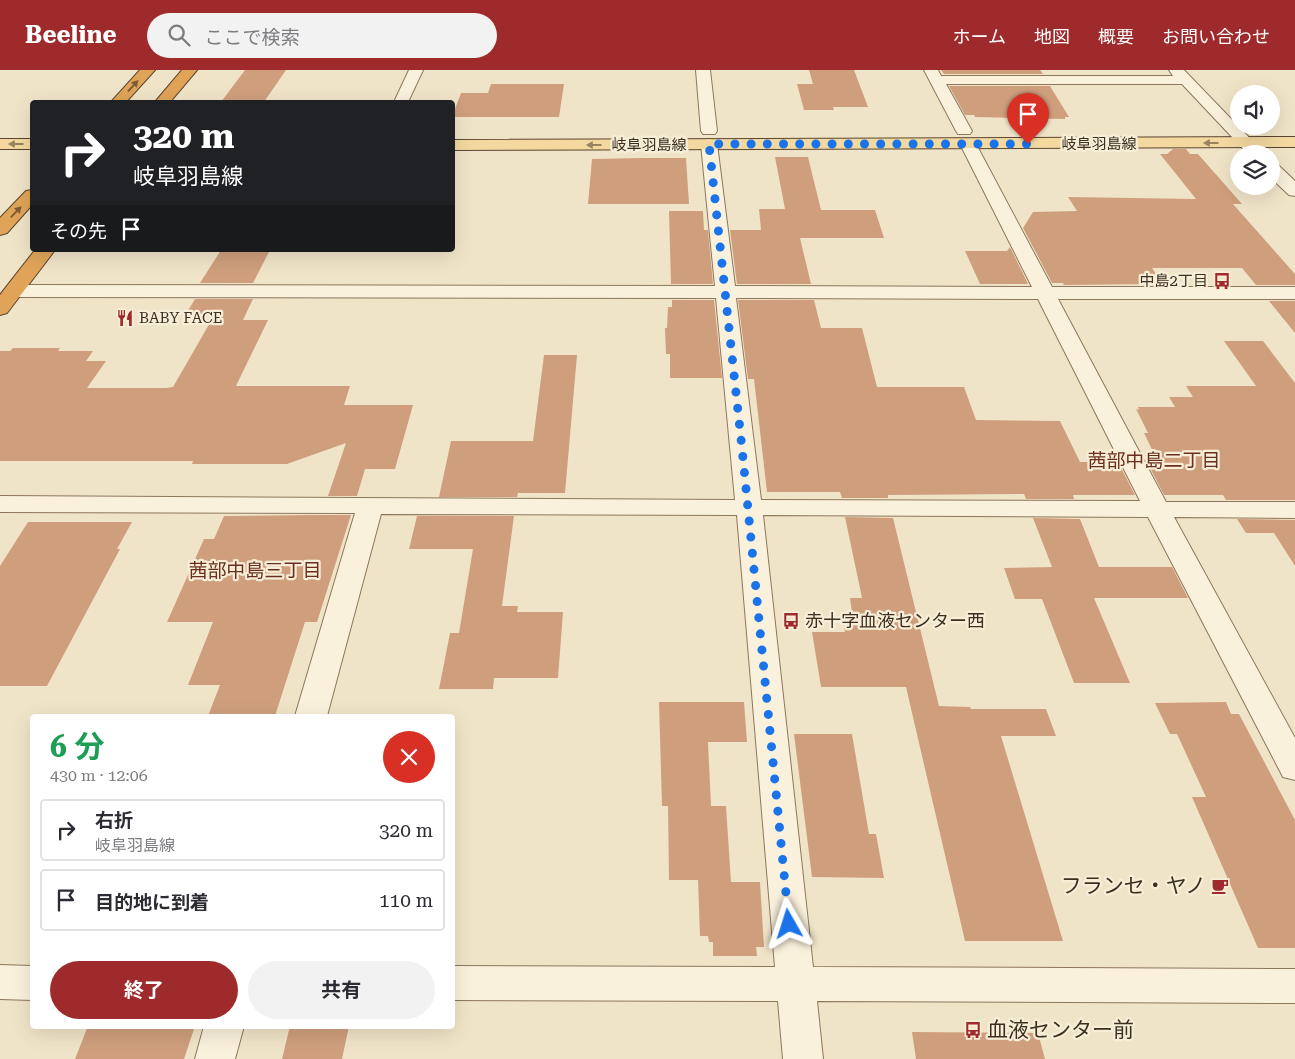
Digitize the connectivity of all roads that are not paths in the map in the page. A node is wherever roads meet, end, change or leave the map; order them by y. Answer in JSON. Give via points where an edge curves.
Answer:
{"nodes":[{"id":1,"x":148,"y":70,"type":"edge"},
{"id":2,"x":190,"y":70,"type":"edge"},
{"id":3,"x":416,"y":70,"type":"edge"},
{"id":4,"x":703,"y":70,"type":"edge"},
{"id":5,"x":934,"y":75,"type":"edge"},
{"id":6,"x":1181,"y":75,"type":"edge"},
{"id":7,"x":120,"y":100,"type":"edge"},
{"id":8,"x":164,"y":100,"type":"edge"},
{"id":9,"x":402,"y":100,"type":"edge"},
{"id":10,"x":0,"y":130,"type":"edge"},
{"id":11,"x":30,"y":130,"type":"edge"},
{"id":12,"x":1295,"y":130,"type":"edge"},
{"id":13,"x":455,"y":131,"type":"edge"},
{"id":14,"x":709,"y":138,"type":"junction"},
{"id":15,"x":966,"y":138,"type":"junction"},
{"id":16,"x":1247,"y":142,"type":"edge"},
{"id":17,"x":1295,"y":142,"type":"edge"},
{"id":18,"x":0,"y":144,"type":"edge"},
{"id":19,"x":30,"y":144,"type":"edge"},
{"id":20,"x":455,"y":145,"type":"edge"},
{"id":21,"x":1280,"y":177,"type":"edge"},
{"id":22,"x":1295,"y":191,"type":"edge"},
{"id":23,"x":30,"y":197,"type":"edge"},
{"id":24,"x":0,"y":229,"type":"edge"},
{"id":25,"x":43,"y":252,"type":"edge"},
{"id":26,"x":14,"y":291,"type":"junction"},
{"id":27,"x":726,"y":292,"type":"junction"},
{"id":28,"x":1045,"y":292,"type":"junction"},
{"id":29,"x":1295,"y":293,"type":"edge"},
{"id":30,"x":0,"y":309,"type":"edge"},
{"id":31,"x":0,"y":504,"type":"edge"},
{"id":32,"x":370,"y":507,"type":"junction"},
{"id":33,"x":748,"y":507,"type":"junction"},
{"id":34,"x":1158,"y":510,"type":"junction"},
{"id":35,"x":1295,"y":510,"type":"edge"},
{"id":36,"x":312,"y":714,"type":"edge"},
{"id":37,"x":1295,"y":768,"type":"edge"},
{"id":38,"x":0,"y":982,"type":"edge"},
{"id":39,"x":30,"y":982,"type":"edge"},
{"id":40,"x":455,"y":983,"type":"edge"},
{"id":41,"x":795,"y":983,"type":"junction"},
{"id":42,"x":1295,"y":986,"type":"edge"},
{"id":43,"x":223,"y":1029,"type":"edge"},
{"id":44,"x":215,"y":1059,"type":"edge"},
{"id":45,"x":803,"y":1059,"type":"edge"}],
"edges":[{"from":7,"to":1,"type":"highway","one_way":true},
{"from":2,"to":8,"type":"highway"},
{"from":3,"to":9,"type":"street"},
{"from":4,"to":14,"type":"street"},
{"from":5,"to":6,"type":"street"},
{"from":5,"to":15,"type":"street"},
{"from":6,"to":16,"type":"street"},
{"from":10,"to":11,"type":"main road"},
{"from":12,"to":16,"type":"main road","name":"岐阜羽島線"},
{"from":13,"to":14,"type":"main road","name":"岐阜羽島線"},
{"from":14,"to":15,"type":"main road","name":"岐阜羽島線"},
{"from":14,"to":20,"type":"main road","name":"岐阜羽島線","one_way":true},
{"from":14,"to":27,"type":"street"},
{"from":15,"to":16,"type":"main road","name":"岐阜羽島線"},
{"from":15,"to":28,"type":"street"},
{"from":16,"to":17,"type":"main road","name":"岐阜羽島線"},
{"from":19,"to":18,"type":"main road","one_way":true},
{"from":21,"to":22,"type":"street"},
{"from":24,"to":23,"type":"highway","one_way":true},
{"from":25,"to":26,"type":"highway"},
{"from":26,"to":27,"type":"street"},
{"from":26,"to":30,"type":"highway"},
{"from":27,"to":28,"type":"street"},
{"from":27,"to":33,"type":"street"},
{"from":28,"to":29,"type":"street"},
{"from":28,"to":34,"type":"street"},
{"from":31,"to":32,"type":"street"},
{"from":32,"to":33,"type":"street"},
{"from":32,"to":36,"type":"street"},
{"from":33,"to":34,"type":"street"},
{"from":33,"to":41,"type":"street"},
{"from":34,"to":35,"type":"street"},
{"from":34,"to":37,"type":"street"},
{"from":38,"to":39,"type":"street"},
{"from":40,"to":41,"type":"street"},
{"from":41,"to":42,"type":"street"},
{"from":41,"to":45,"type":"street"},
{"from":43,"to":44,"type":"street"}]}
